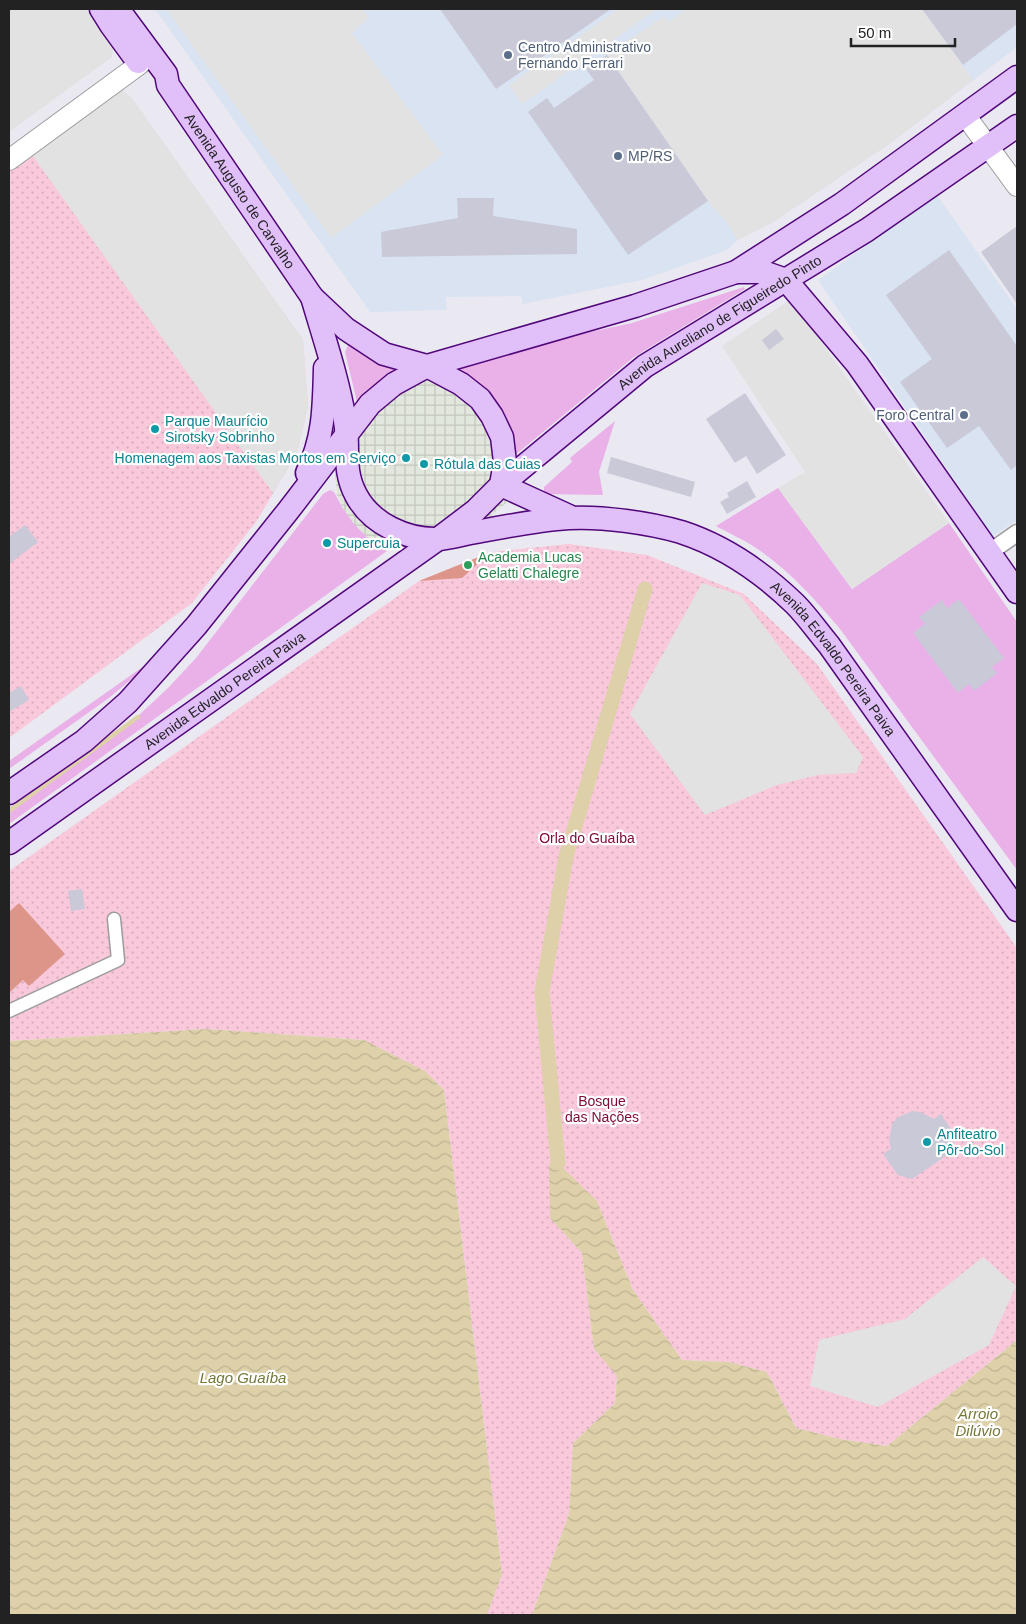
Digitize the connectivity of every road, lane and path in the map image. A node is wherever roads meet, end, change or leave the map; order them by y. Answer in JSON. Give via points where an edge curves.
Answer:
{"nodes":[{"id":1,"x":101,"y":9,"type":"edge"},
{"id":2,"x":118,"y":9,"type":"edge"},
{"id":3,"x":156,"y":72,"type":"junction"},
{"id":4,"x":1017,"y":76,"type":"edge"},
{"id":5,"x":965,"y":115,"type":"junction"},
{"id":6,"x":1017,"y":126,"type":"edge"},
{"id":7,"x":988,"y":147,"type":"junction"},
{"id":8,"x":9,"y":160,"type":"edge"},
{"id":9,"x":1017,"y":186,"type":"edge"},
{"id":10,"x":736,"y":272,"type":"junction"},
{"id":11,"x":786,"y":280,"type":"junction"},
{"id":12,"x":312,"y":297,"type":"junction"},
{"id":13,"x":326,"y":342,"type":"junction"},
{"id":14,"x":427,"y":366,"type":"junction"},
{"id":15,"x":347,"y":431,"type":"junction"},
{"id":16,"x":501,"y":485,"type":"junction"},
{"id":17,"x":288,"y":511,"type":"junction"},
{"id":18,"x":572,"y":518,"type":"junction"},
{"id":19,"x":1017,"y":533,"type":"edge"},
{"id":20,"x":438,"y":539,"type":"junction"},
{"id":21,"x":990,"y":552,"type":"junction"},
{"id":22,"x":1017,"y":592,"type":"edge"},
{"id":23,"x":9,"y":793,"type":"edge"},
{"id":24,"x":9,"y":842,"type":"edge"},
{"id":25,"x":1017,"y":910,"type":"edge"},
{"id":26,"x":114,"y":919,"type":"dead end"},
{"id":27,"x":9,"y":1011,"type":"edge"}],
"edges":[{"from":1,"to":3,"type":"main road","name":"Avenida Augusto de Carvalho","via":[[111,25]]},
{"from":2,"to":3,"type":"main road","name":"Avenida Augusto de Carvalho"},
{"from":3,"to":8,"type":"street"},
{"from":3,"to":12,"type":"main road","name":"Avenida Augusto de Carvalho"},
{"from":4,"to":5,"type":"main road"},
{"from":5,"to":7,"type":"street"},
{"from":5,"to":10,"type":"main road","via":[[842,204]]},
{"from":6,"to":7,"type":"main road","name":"Avenida Aureliano de Figueiredo Pinto"},
{"from":7,"to":9,"type":"street"},
{"from":7,"to":11,"type":"main road","name":"Avenida Aureliano de Figueiredo Pinto","via":[[867,230]]},
{"from":10,"to":11,"type":"main road","via":[[763,272]]},
{"from":10,"to":14,"type":"main road","via":[[635,306]]},
{"from":11,"to":16,"type":"main road","name":"Avenida Aureliano de Figueiredo Pinto","via":[[645,366]]},
{"from":11,"to":21,"type":"main road","via":[[857,364]]},
{"from":12,"to":13,"type":"main road","name":"Avenida Augusto de Carvalho"},
{"from":12,"to":14,"type":"main road","name":"Avenida Augusto de Carvalho","via":[[346,328],[384,354]]},
{"from":13,"to":15,"type":"main road","name":"Avenida Augusto de Carvalho"},
{"from":13,"to":17,"type":"main road","via":[[324,420],[313,460]]},
{"from":14,"to":15,"type":"main road","via":[[394,384],[370,404]]},
{"from":14,"to":16,"type":"main road","via":[[480,399],[492,416],[502,437],[505,462]]},
{"from":15,"to":17,"type":"main road"},
{"from":15,"to":20,"type":"main road","name":"Avenida Edvaldo Pereira Paiva","via":[[347,470],[356,495],[366,510],[383,524],[407,535]]},
{"from":16,"to":18,"type":"main road","name":"Avenida Edvaldo Pereira Paiva"},
{"from":16,"to":20,"type":"main road","name":"Avenida Aureliano de Figueiredo Pinto"},
{"from":17,"to":23,"type":"main road","via":[[196,626],[128,702],[84,741]]},
{"from":18,"to":20,"type":"main road","name":"Avenida Edvaldo Pereira Paiva","via":[[536,520]]},
{"from":18,"to":25,"type":"main road","name":"Avenida Edvaldo Pereira Paiva","via":[[631,521],[682,532],[727,552],[757,571],[796,605],[829,645]]},
{"from":19,"to":21,"type":"street"},
{"from":20,"to":24,"type":"main road","name":"Avenida Edvaldo Pereira Paiva"},
{"from":21,"to":22,"type":"main road"},
{"from":26,"to":27,"type":"street","via":[[118,960]]}]}
